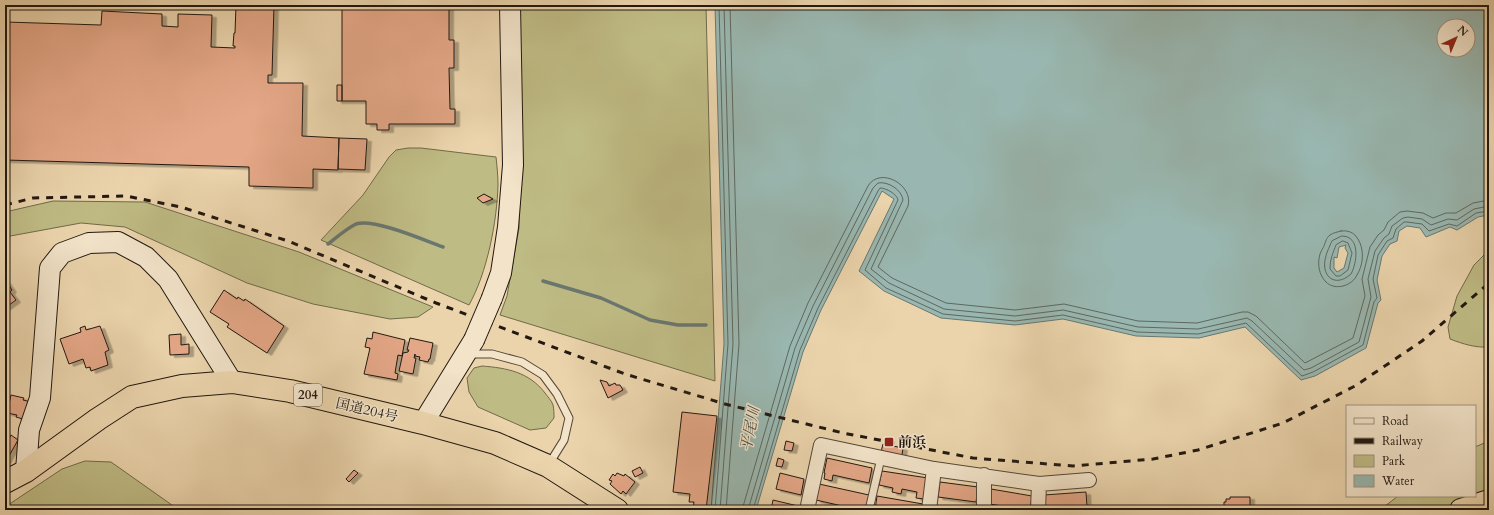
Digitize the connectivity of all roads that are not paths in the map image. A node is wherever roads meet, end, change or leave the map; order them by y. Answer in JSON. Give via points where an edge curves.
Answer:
{"nodes":[{"id":1,"x":510,"y":5,"type":"edge"},
{"id":2,"x":470,"y":347,"type":"junction"},
{"id":3,"x":232,"y":382,"type":"junction"},
{"id":4,"x":423,"y":423,"type":"junction"},
{"id":5,"x":881,"y":458,"type":"junction"},
{"id":6,"x":548,"y":466,"type":"junction"},
{"id":7,"x":934,"y":469,"type":"junction"},
{"id":8,"x":26,"y":471,"type":"junction"},
{"id":9,"x":984,"y":475,"type":"junction"},
{"id":10,"x":1088,"y":480,"type":"dead end"},
{"id":11,"x":5,"y":482,"type":"edge"},
{"id":12,"x":1039,"y":484,"type":"junction"},
{"id":13,"x":1489,"y":501,"type":"edge"},
{"id":14,"x":617,"y":510,"type":"edge"},
{"id":15,"x":807,"y":510,"type":"edge"},
{"id":16,"x":869,"y":510,"type":"edge"},
{"id":17,"x":929,"y":510,"type":"edge"},
{"id":18,"x":984,"y":510,"type":"edge"},
{"id":19,"x":1038,"y":510,"type":"edge"},
{"id":20,"x":1461,"y":510,"type":"edge"}],
"edges":[{"from":1,"to":2,"type":"street","bridge":true,"via":[[513,165],[508,228],[501,272]]},
{"from":2,"to":4,"type":"street"},
{"from":2,"to":6,"type":"lane","via":[[522,362],[544,375],[557,394],[569,418],[564,440]]},
{"from":3,"to":4,"type":"highway","name":"国道204号","number":"204","via":[[290,391]]},
{"from":3,"to":8,"type":"highway","name":"国道204号","number":"204","via":[[182,386],[132,397]]},
{"from":3,"to":8,"type":"street","via":[[168,279],[146,257],[118,242],[89,243],[62,253],[50,268],[40,398],[29,430]]},
{"from":4,"to":6,"type":"highway","name":"国道204号","number":"204","via":[[495,443]]},
{"from":5,"to":7,"type":"street"},
{"from":5,"to":15,"type":"street","via":[[821,445]]},
{"from":5,"to":16,"type":"lane"},
{"from":6,"to":14,"type":"highway","name":"国道204号","number":"204"},
{"from":7,"to":9,"type":"street"},
{"from":7,"to":17,"type":"street"},
{"from":8,"to":11,"type":"highway","name":"国道204号","number":"204"},
{"from":9,"to":12,"type":"street"},
{"from":9,"to":18,"type":"street"},
{"from":10,"to":12,"type":"street"},
{"from":12,"to":19,"type":"street"},
{"from":13,"to":20,"type":"highway"}]}
